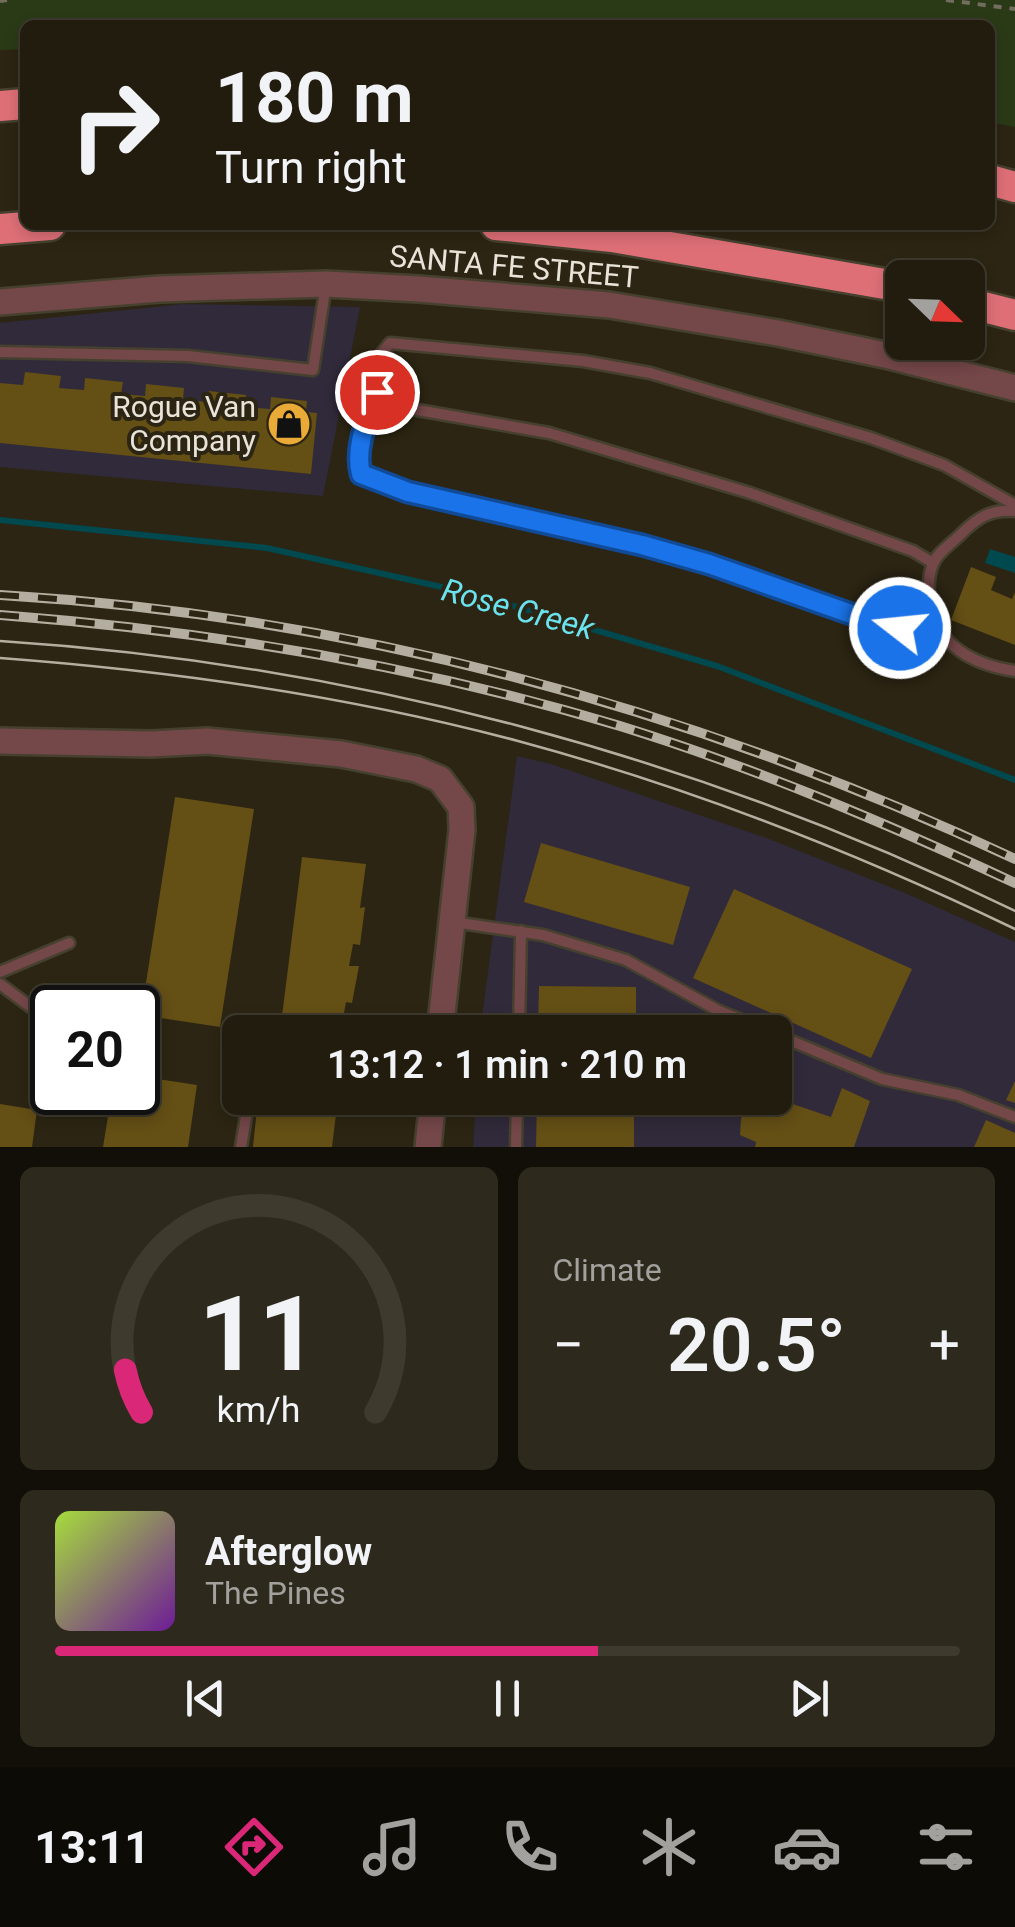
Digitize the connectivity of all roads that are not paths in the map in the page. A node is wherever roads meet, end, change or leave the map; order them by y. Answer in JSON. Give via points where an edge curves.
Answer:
{"nodes":[{"id":1,"x":544,"y":230,"type":"edge"},
{"id":2,"x":326,"y":284,"type":"junction"},
{"id":3,"x":885,"y":284,"type":"edge"},
{"id":4,"x":0,"y":302,"type":"edge"},
{"id":5,"x":985,"y":307,"type":"edge"},
{"id":6,"x":1015,"y":315,"type":"edge"},
{"id":7,"x":0,"y":352,"type":"edge"},
{"id":8,"x":1015,"y":388,"type":"edge"},
{"id":9,"x":377,"y":392,"type":"junction"},
{"id":10,"x":1015,"y":508,"type":"edge"},
{"id":11,"x":933,"y":562,"type":"junction"},
{"id":12,"x":933,"y":624,"type":"junction"},
{"id":13,"x":1015,"y":672,"type":"edge"},
{"id":14,"x":0,"y":742,"type":"edge"},
{"id":15,"x":452,"y":922,"type":"junction"},
{"id":16,"x":521,"y":931,"type":"junction"},
{"id":17,"x":69,"y":943,"type":"dead end"},
{"id":18,"x":0,"y":972,"type":"edge"},
{"id":19,"x":0,"y":984,"type":"edge"},
{"id":20,"x":30,"y":1006,"type":"edge"},
{"id":21,"x":442,"y":1015,"type":"edge"},
{"id":22,"x":519,"y":1015,"type":"edge"},
{"id":23,"x":729,"y":1015,"type":"edge"},
{"id":24,"x":792,"y":1041,"type":"edge"},
{"id":25,"x":246,"y":1115,"type":"edge"},
{"id":26,"x":431,"y":1115,"type":"edge"},
{"id":27,"x":517,"y":1115,"type":"edge"},
{"id":28,"x":1015,"y":1117,"type":"edge"},
{"id":29,"x":241,"y":1147,"type":"edge"},
{"id":30,"x":428,"y":1147,"type":"edge"},
{"id":31,"x":516,"y":1147,"type":"edge"}],
"edges":[{"from":1,"to":3,"type":"highway"},
{"from":2,"to":4,"type":"street","name":"SANTA FE STREET"},
{"from":2,"to":7,"type":"lane","via":[[313,370],[188,356]]},
{"from":2,"to":8,"type":"street","name":"SANTA FE STREET","via":[[609,306],[849,348]]},
{"from":5,"to":6,"type":"highway"},
{"from":9,"to":10,"type":"lane","via":[[373,364],[390,343],[650,373],[871,438],[944,466]]},
{"from":9,"to":11,"type":"lane","via":[[406,408],[549,433],[750,493]]},
{"from":9,"to":12,"type":"lane","via":[[358,463],[361,474],[378,482],[692,559],[900,628]]},
{"from":10,"to":11,"type":"lane","via":[[977,518]]},
{"from":11,"to":12,"type":"lane"},
{"from":12,"to":13,"type":"lane","via":[[953,648]]},
{"from":14,"to":15,"type":"street","via":[[206,741],[316,750],[416,769],[440,779],[462,807]]},
{"from":15,"to":16,"type":"lane"},
{"from":15,"to":21,"type":"street"},
{"from":16,"to":22,"type":"lane"},
{"from":16,"to":23,"type":"lane","via":[[626,960]]},
{"from":17,"to":18,"type":"lane"},
{"from":19,"to":20,"type":"lane"},
{"from":24,"to":28,"type":"lane","via":[[882,1079],[958,1095]]},
{"from":25,"to":29,"type":"lane"},
{"from":26,"to":30,"type":"street"},
{"from":27,"to":31,"type":"lane"}]}
